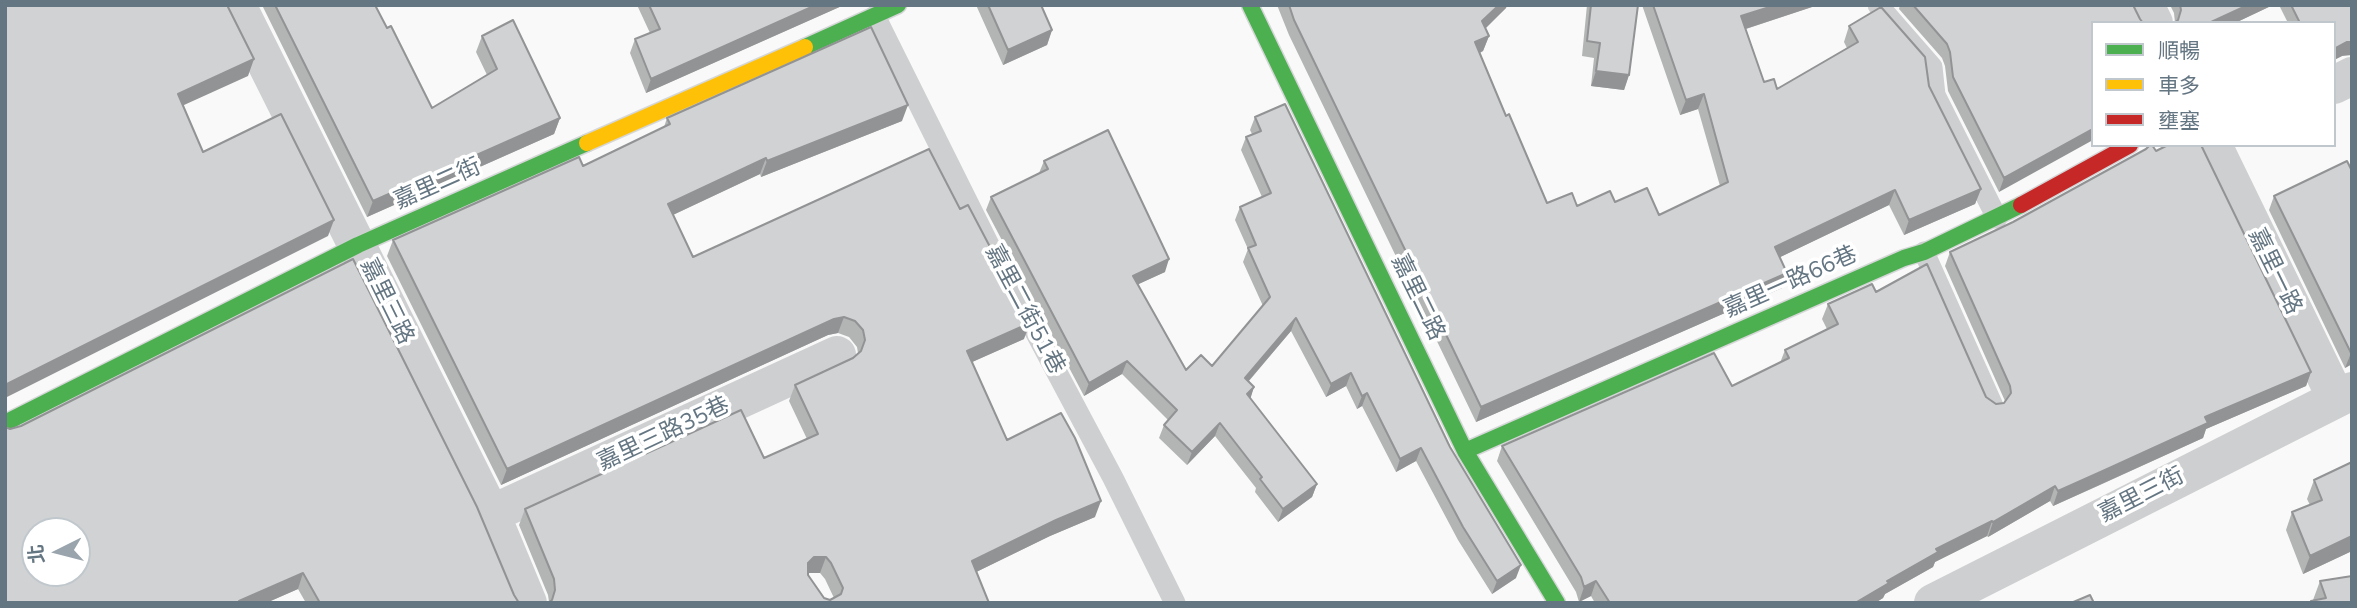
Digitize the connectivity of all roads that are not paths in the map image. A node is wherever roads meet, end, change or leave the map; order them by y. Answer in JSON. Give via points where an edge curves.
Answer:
{"nodes":[{"id":1,"x":237,"y":5,"type":"edge"},
{"id":2,"x":898,"y":5,"type":"edge"},
{"id":3,"x":1250,"y":5,"type":"edge"},
{"id":4,"x":1878,"y":5,"type":"edge"},
{"id":5,"x":2145,"y":5,"type":"edge"},
{"id":6,"x":875,"y":16,"type":"junction"},
{"id":7,"x":2153,"y":21,"type":"edge"},
{"id":8,"x":2352,"y":76,"type":"edge"},
{"id":9,"x":2336,"y":84,"type":"edge"},
{"id":10,"x":2126,"y":147,"type":"edge"},
{"id":11,"x":2216,"y":147,"type":"edge"},
{"id":12,"x":1997,"y":218,"type":"junction"},
{"id":13,"x":358,"y":245,"type":"junction"},
{"id":14,"x":1924,"y":252,"type":"junction"},
{"id":15,"x":837,"y":355,"type":"dead end"},
{"id":16,"x":2344,"y":395,"type":"edge"},
{"id":17,"x":1993,"y":406,"type":"edge"},
{"id":18,"x":5,"y":423,"type":"edge"},
{"id":19,"x":1465,"y":451,"type":"junction"},
{"id":20,"x":491,"y":514,"type":"junction"},
{"id":21,"x":527,"y":603,"type":"edge"},
{"id":22,"x":1175,"y":603,"type":"edge"},
{"id":23,"x":1557,"y":603,"type":"edge"},
{"id":24,"x":1933,"y":603,"type":"edge"}],
"edges":[{"from":1,"to":13,"type":"street","name":"嘉里三路"},
{"from":2,"to":6,"type":"street","name":"嘉里二街"},
{"from":3,"to":19,"type":"street","name":"嘉里二路"},
{"from":4,"to":12,"type":"lane","via":[[1932,67],[1935,96]]},
{"from":5,"to":7,"type":"street"},
{"from":6,"to":13,"type":"street","name":"嘉里二街"},
{"from":6,"to":22,"type":"lane","name":"嘉里二街51巷"},
{"from":8,"to":9,"type":"street"},
{"from":10,"to":12,"type":"street","name":"嘉里一路66巷"},
{"from":11,"to":16,"type":"street","name":"嘉里一路"},
{"from":12,"to":14,"type":"street","name":"嘉里一路66巷"},
{"from":13,"to":18,"type":"street","name":"嘉里二街"},
{"from":13,"to":20,"type":"street","name":"嘉里三路"},
{"from":14,"to":17,"type":"lane"},
{"from":14,"to":19,"type":"street","name":"嘉里一路66巷"},
{"from":15,"to":20,"type":"street","name":"嘉里三路35巷"},
{"from":16,"to":24,"type":"street","name":"嘉里三街"},
{"from":19,"to":23,"type":"street","name":"嘉里二路"},
{"from":20,"to":21,"type":"street","name":"嘉里三路"}]}
